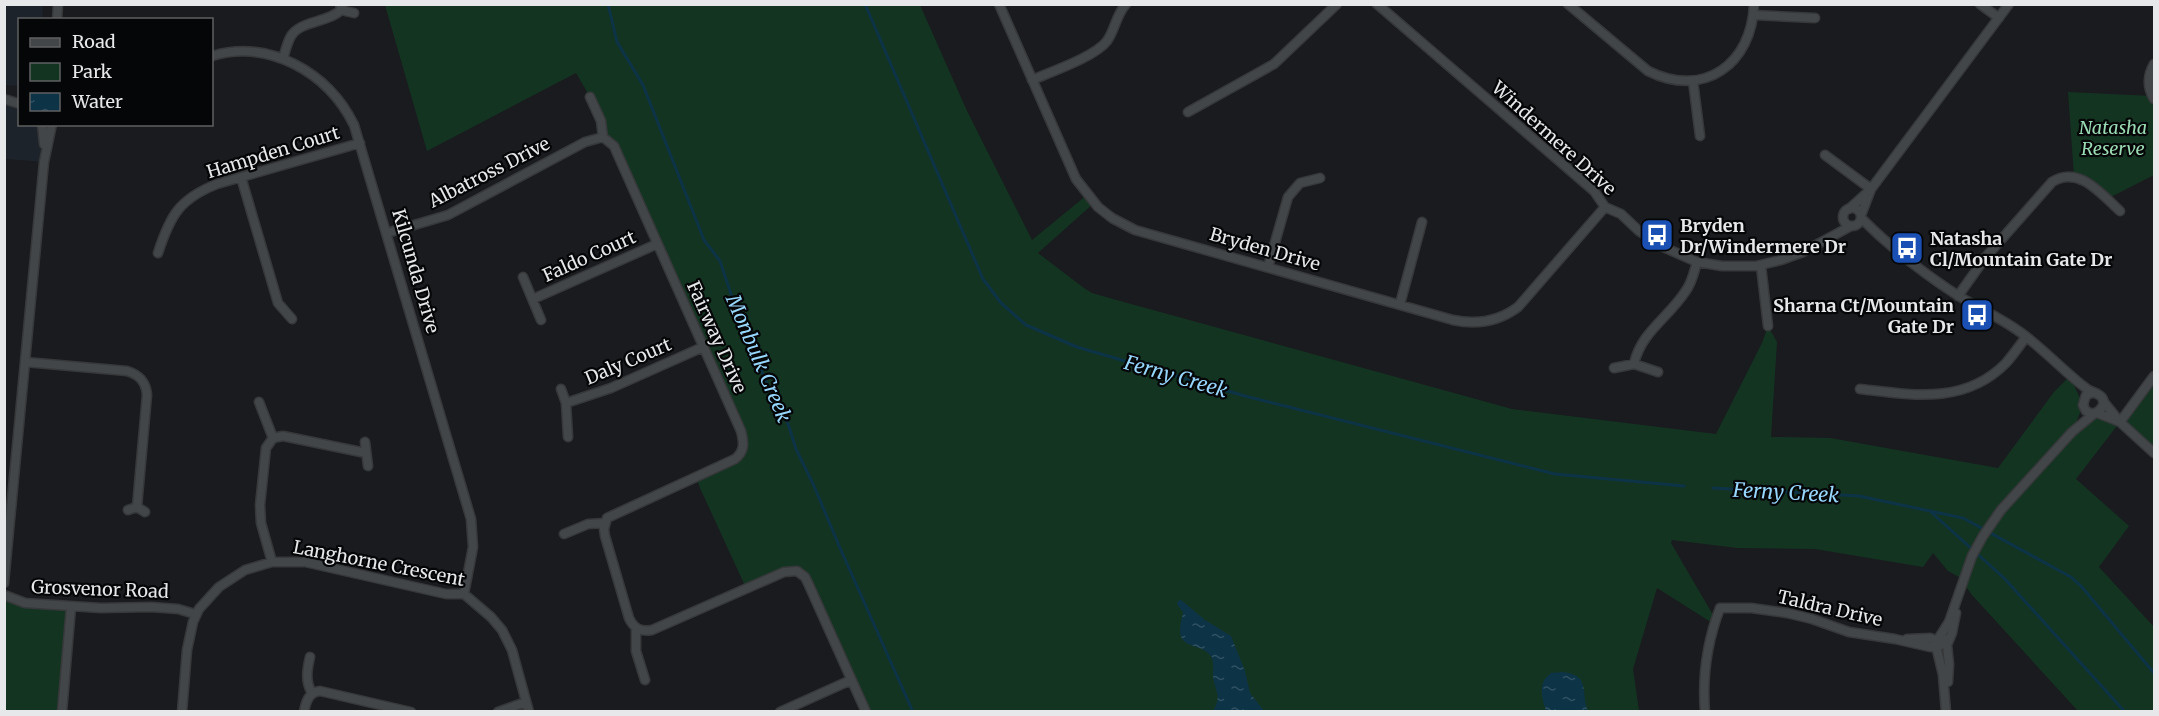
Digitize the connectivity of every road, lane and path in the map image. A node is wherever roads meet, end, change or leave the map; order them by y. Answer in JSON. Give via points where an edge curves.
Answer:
{"nodes":[{"id":1,"x":999,"y":4,"type":"edge"},
{"id":2,"x":1126,"y":4,"type":"edge"},
{"id":3,"x":1337,"y":4,"type":"edge"},
{"id":4,"x":1377,"y":4,"type":"edge"},
{"id":5,"x":1569,"y":4,"type":"edge"},
{"id":6,"x":1754,"y":4,"type":"edge"},
{"id":7,"x":1980,"y":4,"type":"edge"},
{"id":8,"x":2009,"y":4,"type":"edge"},
{"id":9,"x":341,"y":7,"type":"edge"},
{"id":10,"x":354,"y":13,"type":"dead end"},
{"id":11,"x":1754,"y":15,"type":"junction"},
{"id":12,"x":1815,"y":18,"type":"dead end"},
{"id":13,"x":1999,"y":18,"type":"junction"},
{"id":14,"x":213,"y":56,"type":"edge"},
{"id":15,"x":283,"y":59,"type":"junction"},
{"id":16,"x":2154,"y":64,"type":"edge"},
{"id":17,"x":1032,"y":80,"type":"junction"},
{"id":18,"x":1693,"y":81,"type":"junction"},
{"id":19,"x":590,"y":97,"type":"dead end"},
{"id":20,"x":2154,"y":99,"type":"edge"},
{"id":21,"x":1188,"y":112,"type":"dead end"},
{"id":22,"x":42,"y":126,"type":"edge"},
{"id":23,"x":52,"y":126,"type":"edge"},
{"id":24,"x":1700,"y":136,"type":"dead end"},
{"id":25,"x":603,"y":137,"type":"junction"},
{"id":26,"x":360,"y":143,"type":"junction"},
{"id":27,"x":45,"y":153,"type":"junction"},
{"id":28,"x":1825,"y":155,"type":"dead end"},
{"id":29,"x":241,"y":177,"type":"junction"},
{"id":30,"x":1320,"y":178,"type":"dead end"},
{"id":31,"x":1871,"y":189,"type":"junction"},
{"id":32,"x":1605,"y":207,"type":"junction"},
{"id":33,"x":2120,"y":211,"type":"dead end"},
{"id":34,"x":1846,"y":212,"type":"junction"},
{"id":35,"x":1861,"y":217,"type":"junction"},
{"id":36,"x":1422,"y":222,"type":"dead end"},
{"id":37,"x":1852,"y":226,"type":"junction"},
{"id":38,"x":387,"y":233,"type":"junction"},
{"id":39,"x":1828,"y":238,"type":"junction"},
{"id":40,"x":1881,"y":238,"type":"junction"},
{"id":41,"x":657,"y":244,"type":"junction"},
{"id":42,"x":158,"y":253,"type":"dead end"},
{"id":43,"x":1697,"y":262,"type":"junction"},
{"id":44,"x":1761,"y":266,"type":"junction"},
{"id":45,"x":1268,"y":267,"type":"junction"},
{"id":46,"x":523,"y":277,"type":"dead end"},
{"id":47,"x":1958,"y":296,"type":"junction"},
{"id":48,"x":533,"y":299,"type":"junction"},
{"id":49,"x":1400,"y":304,"type":"junction"},
{"id":50,"x":292,"y":320,"type":"dead end"},
{"id":51,"x":541,"y":321,"type":"dead end"},
{"id":52,"x":1768,"y":326,"type":"dead end"},
{"id":53,"x":2026,"y":337,"type":"junction"},
{"id":54,"x":703,"y":347,"type":"junction"},
{"id":55,"x":25,"y":362,"type":"junction"},
{"id":56,"x":1634,"y":364,"type":"junction"},
{"id":57,"x":1614,"y":368,"type":"dead end"},
{"id":58,"x":1658,"y":372,"type":"dead end"},
{"id":59,"x":2070,"y":376,"type":"junction"},
{"id":60,"x":2154,"y":376,"type":"edge"},
{"id":61,"x":561,"y":389,"type":"dead end"},
{"id":62,"x":1860,"y":389,"type":"dead end"},
{"id":63,"x":2092,"y":393,"type":"junction"},
{"id":64,"x":2103,"y":401,"type":"junction"},
{"id":65,"x":259,"y":402,"type":"dead end"},
{"id":66,"x":566,"y":403,"type":"junction"},
{"id":67,"x":2083,"y":403,"type":"junction"},
{"id":68,"x":2096,"y":413,"type":"junction"},
{"id":69,"x":2120,"y":422,"type":"junction"},
{"id":70,"x":2072,"y":432,"type":"junction"},
{"id":71,"x":568,"y":437,"type":"dead end"},
{"id":72,"x":273,"y":438,"type":"junction"},
{"id":73,"x":366,"y":442,"type":"dead end"},
{"id":74,"x":366,"y":453,"type":"junction"},
{"id":75,"x":2154,"y":453,"type":"edge"},
{"id":76,"x":368,"y":465,"type":"dead end"},
{"id":77,"x":128,"y":510,"type":"dead end"},
{"id":78,"x":605,"y":523,"type":"junction"},
{"id":79,"x":564,"y":534,"type":"dead end"},
{"id":80,"x":272,"y":562,"type":"junction"},
{"id":81,"x":4,"y":583,"type":"edge"},
{"id":82,"x":464,"y":594,"type":"junction"},
{"id":83,"x":4,"y":595,"type":"edge"},
{"id":84,"x":1958,"y":598,"type":"junction"},
{"id":85,"x":71,"y":607,"type":"junction"},
{"id":86,"x":195,"y":614,"type":"junction"},
{"id":87,"x":636,"y":628,"type":"junction"},
{"id":88,"x":1938,"y":644,"type":"junction"},
{"id":89,"x":310,"y":657,"type":"dead end"},
{"id":90,"x":645,"y":680,"type":"dead end"},
{"id":91,"x":851,"y":680,"type":"junction"},
{"id":92,"x":312,"y":693,"type":"junction"},
{"id":93,"x":527,"y":707,"type":"edge"},
{"id":94,"x":62,"y":711,"type":"edge"},
{"id":95,"x":182,"y":711,"type":"edge"},
{"id":96,"x":304,"y":711,"type":"edge"},
{"id":97,"x":411,"y":711,"type":"edge"},
{"id":98,"x":498,"y":711,"type":"edge"},
{"id":99,"x":780,"y":711,"type":"edge"},
{"id":100,"x":866,"y":711,"type":"edge"},
{"id":101,"x":1705,"y":711,"type":"edge"},
{"id":102,"x":1946,"y":711,"type":"edge"}],
"edges":[{"from":1,"to":17,"type":"street","name":"Bryden Drive"},
{"from":2,"to":17,"type":"street","via":[[1102,46]]},
{"from":3,"to":21,"type":"street","via":[[1274,64]]},
{"from":4,"to":32,"type":"street","name":"Windermere Drive","via":[[1594,191]]},
{"from":5,"to":18,"type":"street","via":[[1648,71],[1671,80]]},
{"from":6,"to":11,"type":"street"},
{"from":7,"to":13,"type":"street"},
{"from":8,"to":13,"type":"street","name":"Windermere Drive"},
{"from":9,"to":10,"type":"street"},
{"from":9,"to":15,"type":"street","via":[[332,17],[295,31]]},
{"from":11,"to":12,"type":"street"},
{"from":11,"to":18,"type":"street","via":[[1748,38],[1736,58],[1719,72]]},
{"from":13,"to":31,"type":"street","name":"Windermere Drive"},
{"from":14,"to":15,"type":"street","name":"Kilcunda Drive","via":[[249,52]]},
{"from":15,"to":26,"type":"street","name":"Kilcunda Drive","via":[[328,87],[350,117]]},
{"from":16,"to":20,"type":"street","via":[[2149,78]]},
{"from":17,"to":45,"type":"street","name":"Bryden Drive","via":[[1076,179],[1105,213],[1135,230]]},
{"from":18,"to":24,"type":"street"},
{"from":19,"to":25,"type":"street","name":"Fairway Drive","via":[[601,121]]},
{"from":22,"to":27,"type":"street"},
{"from":23,"to":27,"type":"street"},
{"from":25,"to":38,"type":"street","name":"Albatross Drive","via":[[585,142],[448,215]]},
{"from":25,"to":41,"type":"street","name":"Fairway Drive","via":[[614,147]]},
{"from":26,"to":29,"type":"street","name":"Hampden Court"},
{"from":26,"to":38,"type":"street","name":"Kilcunda Drive"},
{"from":27,"to":55,"type":"street"},
{"from":28,"to":31,"type":"street"},
{"from":29,"to":42,"type":"street","name":"Hampden Court","via":[[208,187],[187,200],[170,218]]},
{"from":29,"to":50,"type":"street","via":[[278,303]]},
{"from":30,"to":45,"type":"street","via":[[1300,183],[1288,196]]},
{"from":31,"to":34,"type":"street","name":"Windermere Drive"},
{"from":31,"to":35,"type":"street","name":"Windermere Drive"},
{"from":32,"to":43,"type":"street","name":"Windermere Drive","via":[[1621,214],[1661,246]]},
{"from":32,"to":49,"type":"street","name":"Bryden Drive","via":[[1524,301],[1503,316],[1466,322]]},
{"from":33,"to":47,"type":"street","via":[[2083,179],[2056,179],[1985,258]]},
{"from":34,"to":35,"type":"street","via":[[1856,209]]},
{"from":34,"to":37,"type":"street","via":[[1844,221]]},
{"from":34,"to":39,"type":"street","name":"Windermere Drive"},
{"from":35,"to":37,"type":"street","via":[[1859,224]]},
{"from":35,"to":40,"type":"street"},
{"from":36,"to":49,"type":"street"},
{"from":37,"to":39,"type":"street","name":"Windermere Drive"},
{"from":37,"to":40,"type":"street"},
{"from":38,"to":82,"type":"street","name":"Kilcunda Drive","via":[[473,530],[474,547]]},
{"from":39,"to":44,"type":"street","name":"Windermere Drive","via":[[1794,256]]},
{"from":40,"to":47,"type":"street"},
{"from":41,"to":48,"type":"street","name":"Faldo Court"},
{"from":41,"to":54,"type":"street","name":"Fairway Drive"},
{"from":43,"to":44,"type":"street","name":"Windermere Drive"},
{"from":43,"to":56,"type":"street","via":[[1685,293],[1646,335]]},
{"from":44,"to":52,"type":"street"},
{"from":45,"to":49,"type":"street","name":"Bryden Drive"},
{"from":46,"to":48,"type":"street","name":"Faldo Court"},
{"from":47,"to":53,"type":"street"},
{"from":48,"to":51,"type":"street","name":"Faldo Court"},
{"from":53,"to":59,"type":"street"},
{"from":53,"to":62,"type":"street","via":[[1994,372],[1976,385],[1956,392],[1919,396]]},
{"from":54,"to":66,"type":"street","name":"Daly Court","via":[[611,388]]},
{"from":54,"to":78,"type":"street","name":"Fairway Drive","via":[[741,431],[741,453],[730,462],[612,515]]},
{"from":55,"to":77,"type":"street","via":[[127,371],[141,378],[147,395],[141,510]]},
{"from":55,"to":81,"type":"street"},
{"from":56,"to":57,"type":"street"},
{"from":56,"to":58,"type":"street"},
{"from":59,"to":63,"type":"street"},
{"from":59,"to":67,"type":"street"},
{"from":60,"to":69,"type":"street"},
{"from":61,"to":66,"type":"street","name":"Daly Court"},
{"from":63,"to":64,"type":"street"},
{"from":63,"to":67,"type":"street","via":[[2086,395]]},
{"from":64,"to":68,"type":"street"},
{"from":64,"to":69,"type":"street"},
{"from":65,"to":72,"type":"street"},
{"from":66,"to":71,"type":"street","name":"Daly Court"},
{"from":67,"to":68,"type":"street","via":[[2086,411]]},
{"from":67,"to":70,"type":"street"},
{"from":68,"to":69,"type":"street"},
{"from":68,"to":70,"type":"street"},
{"from":69,"to":75,"type":"street"},
{"from":70,"to":84,"type":"street","via":[[2001,510],[1983,536]]},
{"from":72,"to":74,"type":"street","via":[[288,437]]},
{"from":72,"to":80,"type":"street","via":[[264,455],[259,512]]},
{"from":73,"to":74,"type":"street"},
{"from":74,"to":76,"type":"street"},
{"from":78,"to":79,"type":"street","name":"Fairway Drive","via":[[588,524]]},
{"from":78,"to":87,"type":"street","via":[[605,536],[629,618]]},
{"from":80,"to":82,"type":"street","name":"Langhorne Crescent","via":[[305,562],[446,594]]},
{"from":80,"to":86,"type":"street","name":"Langhorne Crescent","via":[[234,576]]},
{"from":82,"to":93,"type":"street","name":"Langhorne Crescent","via":[[502,630],[512,650]]},
{"from":83,"to":85,"type":"street","name":"Grosvenor Road","via":[[25,603]]},
{"from":84,"to":88,"type":"street"},
{"from":84,"to":88,"type":"street","via":[[1950,638]]},
{"from":85,"to":86,"type":"street","name":"Grosvenor Road","via":[[151,607]]},
{"from":85,"to":94,"type":"street"},
{"from":86,"to":95,"type":"street","name":"Langhorne Crescent","via":[[187,650]]},
{"from":87,"to":90,"type":"street","via":[[636,651]]},
{"from":87,"to":91,"type":"street","via":[[652,630],[784,572],[797,571],[808,582]]},
{"from":88,"to":101,"type":"street","name":"Taldra Drive","via":[[1849,632],[1787,613],[1720,608],[1707,652]]},
{"from":88,"to":102,"type":"street"},
{"from":89,"to":92,"type":"street","via":[[306,675]]},
{"from":91,"to":99,"type":"street"},
{"from":91,"to":100,"type":"street"},
{"from":92,"to":96,"type":"street"},
{"from":92,"to":97,"type":"street","via":[[326,692]]},
{"from":93,"to":98,"type":"street"}]}
